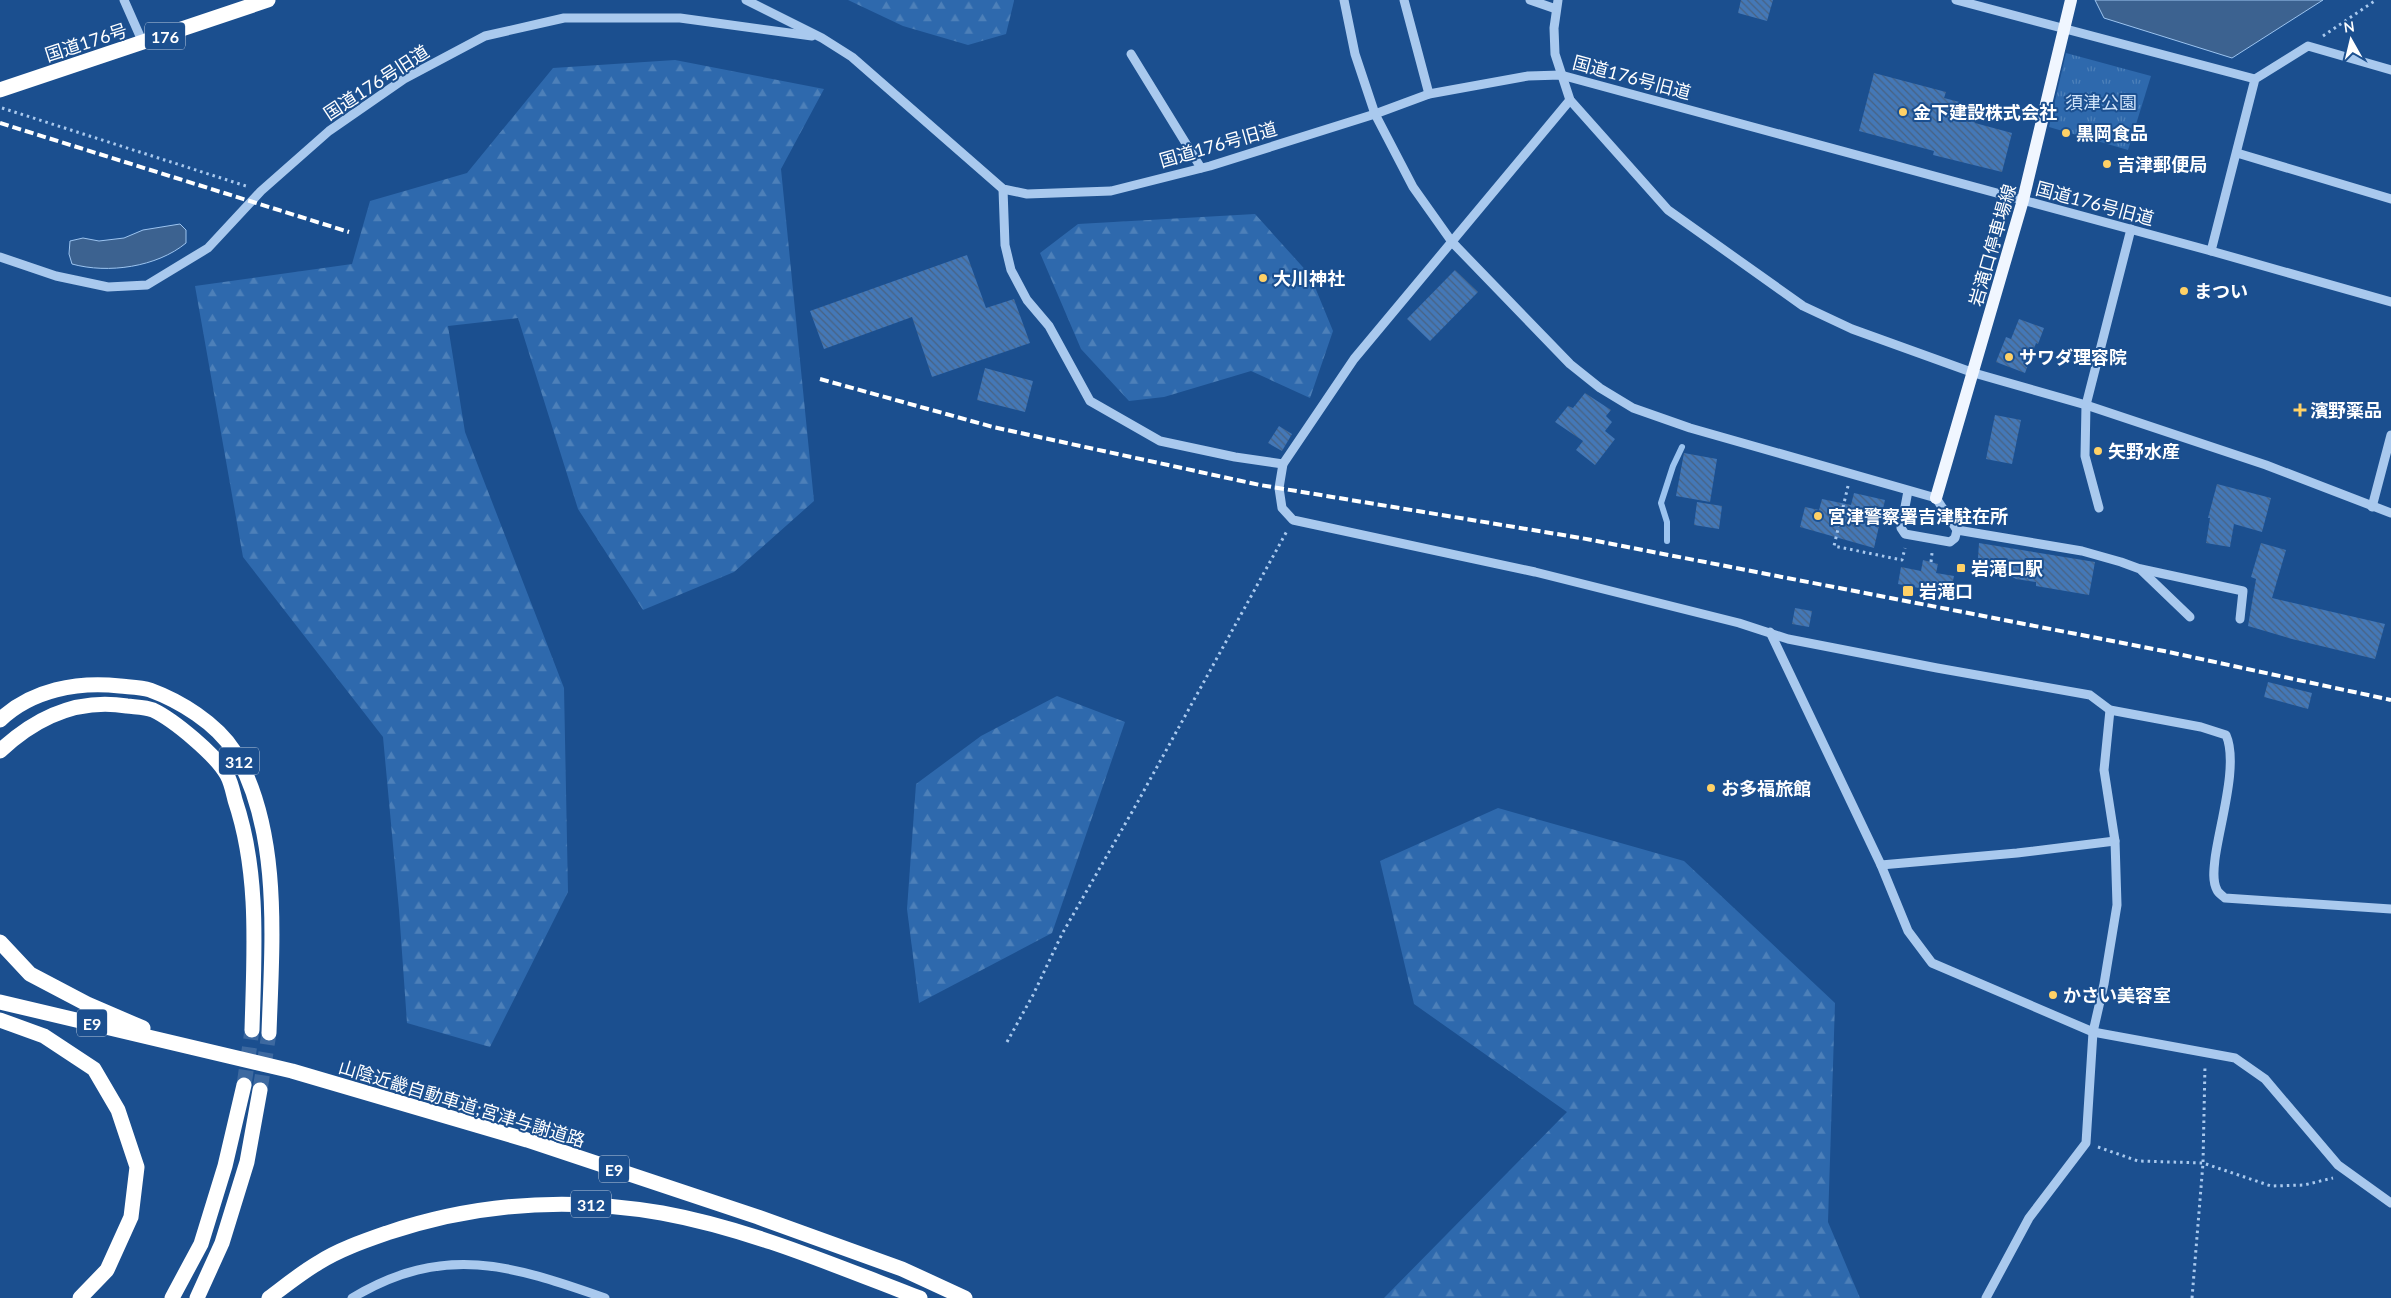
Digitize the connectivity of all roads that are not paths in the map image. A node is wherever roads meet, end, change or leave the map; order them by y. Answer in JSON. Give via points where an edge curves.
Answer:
{"nodes":[{"id":1,"x":124,"y":0,"type":"edge"},
{"id":2,"x":268,"y":0,"type":"edge"},
{"id":3,"x":746,"y":0,"type":"edge"},
{"id":4,"x":1344,"y":0,"type":"edge"},
{"id":5,"x":1404,"y":0,"type":"edge"},
{"id":6,"x":1530,"y":0,"type":"edge"},
{"id":7,"x":1956,"y":0,"type":"edge"},
{"id":8,"x":2071,"y":0,"type":"edge"},
{"id":9,"x":1557,"y":4,"type":"edge"},
{"id":10,"x":2064,"y":29,"type":"junction"},
{"id":11,"x":822,"y":38,"type":"junction"},
{"id":12,"x":142,"y":43,"type":"junction"},
{"id":13,"x":1131,"y":54,"type":"dead end"},
{"id":14,"x":2391,"y":70,"type":"edge"},
{"id":15,"x":1561,"y":75,"type":"junction"},
{"id":16,"x":2255,"y":79,"type":"junction"},
{"id":17,"x":0,"y":90,"type":"edge"},
{"id":18,"x":1429,"y":94,"type":"junction"},
{"id":19,"x":1570,"y":100,"type":"junction"},
{"id":20,"x":1374,"y":114,"type":"junction"},
{"id":21,"x":2237,"y":153,"type":"junction"},
{"id":22,"x":1201,"y":168,"type":"junction"},
{"id":23,"x":1003,"y":189,"type":"junction"},
{"id":24,"x":2391,"y":199,"type":"edge"},
{"id":25,"x":2023,"y":200,"type":"junction"},
{"id":26,"x":2130,"y":229,"type":"junction"},
{"id":27,"x":1452,"y":242,"type":"junction"},
{"id":28,"x":2211,"y":251,"type":"junction"},
{"id":29,"x":0,"y":257,"type":"edge"},
{"id":30,"x":2391,"y":302,"type":"edge"},
{"id":31,"x":1974,"y":373,"type":"junction"},
{"id":32,"x":2086,"y":405,"type":"junction"},
{"id":33,"x":2391,"y":435,"type":"edge"},
{"id":34,"x":1283,"y":464,"type":"junction"},
{"id":35,"x":1908,"y":491,"type":"junction"},
{"id":36,"x":1936,"y":498,"type":"junction"},
{"id":37,"x":2372,"y":507,"type":"junction"},
{"id":38,"x":2099,"y":508,"type":"dead end"},
{"id":39,"x":2391,"y":513,"type":"edge"},
{"id":40,"x":1957,"y":530,"type":"junction"},
{"id":41,"x":2140,"y":569,"type":"junction"},
{"id":42,"x":2190,"y":617,"type":"dead end"},
{"id":43,"x":2240,"y":619,"type":"dead end"},
{"id":44,"x":1770,"y":632,"type":"junction"},
{"id":45,"x":2110,"y":710,"type":"junction"},
{"id":46,"x":0,"y":720,"type":"edge"},
{"id":47,"x":0,"y":751,"type":"edge"},
{"id":48,"x":2115,"y":841,"type":"junction"},
{"id":49,"x":1881,"y":865,"type":"junction"},
{"id":50,"x":2391,"y":909,"type":"edge"},
{"id":51,"x":0,"y":942,"type":"edge"},
{"id":52,"x":0,"y":1002,"type":"edge"},
{"id":53,"x":0,"y":1020,"type":"edge"},
{"id":54,"x":252,"y":1030,"type":"tunnel mouth"},
{"id":55,"x":2094,"y":1032,"type":"junction"},
{"id":56,"x":269,"y":1033,"type":"tunnel mouth"},
{"id":57,"x":185,"y":1046,"type":"junction"},
{"id":58,"x":244,"y":1085,"type":"tunnel mouth"},
{"id":59,"x":260,"y":1090,"type":"tunnel mouth"},
{"id":60,"x":2391,"y":1203,"type":"edge"},
{"id":61,"x":80,"y":1298,"type":"edge"},
{"id":62,"x":172,"y":1298,"type":"edge"},
{"id":63,"x":197,"y":1298,"type":"edge"},
{"id":64,"x":269,"y":1298,"type":"edge"},
{"id":65,"x":352,"y":1298,"type":"edge"},
{"id":66,"x":605,"y":1298,"type":"edge"},
{"id":67,"x":920,"y":1298,"type":"edge"},
{"id":68,"x":965,"y":1298,"type":"edge"},
{"id":69,"x":1986,"y":1298,"type":"edge"}],
"edges":[{"from":1,"to":12,"type":"street"},
{"from":2,"to":12,"type":"highway","name":"国道176号","number":"176"},
{"from":3,"to":11,"type":"street","name":"国道176号旧道"},
{"from":4,"to":20,"type":"street","via":[[1355,54]]},
{"from":5,"to":18,"type":"street"},
{"from":6,"to":9,"type":"street"},
{"from":7,"to":10,"type":"street"},
{"from":8,"to":10,"type":"main road","name":"岩滝口停車場線"},
{"from":9,"to":15,"type":"street","via":[[1555,54]]},
{"from":10,"to":16,"type":"street"},
{"from":10,"to":25,"type":"main road","name":"岩滝口停車場線"},
{"from":11,"to":23,"type":"street","name":"国道176号旧道","via":[[852,57]]},
{"from":11,"to":29,"type":"street","name":"国道176号旧道","via":[[680,18],[564,18],[485,36],[404,79],[329,131],[261,191],[208,248],[147,285],[108,287],[56,276]]},
{"from":12,"to":17,"type":"highway","name":"国道176号","number":"176"},
{"from":13,"to":22,"type":"street"},
{"from":14,"to":16,"type":"street","via":[[2308,46]]},
{"from":15,"to":18,"type":"street","name":"国道176号旧道","via":[[1528,76]]},
{"from":15,"to":19,"type":"street"},
{"from":15,"to":25,"type":"street","name":"国道176号旧道"},
{"from":16,"to":21,"type":"street"},
{"from":18,"to":20,"type":"street","name":"国道176号旧道"},
{"from":19,"to":27,"type":"street"},
{"from":19,"to":31,"type":"street","via":[[1668,210],[1803,306],[1852,329]]},
{"from":20,"to":22,"type":"street","name":"国道176号旧道"},
{"from":20,"to":27,"type":"street","via":[[1413,187]]},
{"from":21,"to":24,"type":"street"},
{"from":21,"to":28,"type":"street"},
{"from":22,"to":23,"type":"street","name":"国道176号旧道","via":[[1111,191],[1027,194]]},
{"from":23,"to":34,"type":"street","via":[[1004,245],[1011,270],[1027,300],[1049,326],[1090,401],[1160,441]]},
{"from":25,"to":26,"type":"street","name":"国道176号旧道"},
{"from":25,"to":31,"type":"main road","name":"岩滝口停車場線"},
{"from":26,"to":28,"type":"street","name":"国道176号旧道"},
{"from":26,"to":32,"type":"street"},
{"from":27,"to":34,"type":"street","via":[[1354,359]]},
{"from":27,"to":35,"type":"street","via":[[1570,364],[1633,408],[1690,428]]},
{"from":28,"to":30,"type":"street","name":"国道176号旧道"},
{"from":31,"to":32,"type":"street"},
{"from":31,"to":36,"type":"main road","name":"岩滝口停車場線"},
{"from":32,"to":37,"type":"street","via":[[2266,465]]},
{"from":32,"to":38,"type":"street","via":[[2085,456]]},
{"from":33,"to":37,"type":"street"},
{"from":34,"to":44,"type":"street","via":[[1279,488],[1282,508],[1293,520],[1536,572]]},
{"from":35,"to":36,"type":"street"},
{"from":35,"to":40,"type":"street","via":[[1902,528],[1905,534],[1950,542]]},
{"from":36,"to":40,"type":"street"},
{"from":37,"to":39,"type":"street"},
{"from":40,"to":41,"type":"street","via":[[2082,551]]},
{"from":41,"to":42,"type":"street"},
{"from":41,"to":43,"type":"street","via":[[2243,591]]},
{"from":44,"to":45,"type":"street","via":[[1846,651],[2090,695]]},
{"from":44,"to":49,"type":"street"},
{"from":45,"to":48,"type":"street","via":[[2104,770]]},
{"from":45,"to":50,"type":"street","via":[[2201,727],[2226,735],[2231,765],[2214,872],[2217,890],[2225,898]]},
{"from":46,"to":56,"type":"highway","number":"312","via":[[40,694],[72,686],[108,685],[148,690],[199,714],[233,750],[250,782],[270,877]]},
{"from":47,"to":54,"type":"highway","number":"312","via":[[21,731],[65,709],[111,703],[152,710],[193,736],[227,775],[243,822],[252,878]]},
{"from":48,"to":49,"type":"street"},
{"from":48,"to":55,"type":"street","via":[[2116,904]]},
{"from":49,"to":55,"type":"street","via":[[1908,931],[1932,963]]},
{"from":51,"to":57,"type":"highway","via":[[30,974],[86,1004]]},
{"from":52,"to":57,"type":"highway","number":"E9"},
{"from":53,"to":61,"type":"highway","via":[[44,1036],[94,1069],[118,1110],[137,1167],[131,1217],[107,1270]]},
{"from":55,"to":60,"type":"street","via":[[2235,1058],[2265,1079],[2338,1165]]},
{"from":55,"to":69,"type":"street","via":[[2086,1143],[2029,1218]]},
{"from":57,"to":68,"type":"highway","name":"山陰近畿自動車道;宮津与謝道路","number":"E9","via":[[292,1071],[536,1143],[839,1246],[902,1269]]},
{"from":58,"to":62,"type":"highway","via":[[225,1166],[201,1244]]},
{"from":59,"to":63,"type":"highway","via":[[247,1162],[222,1243]]},
{"from":64,"to":67,"type":"highway","number":"312","via":[[319,1262],[428,1219],[499,1207],[583,1203],[663,1213],[730,1230]]},
{"from":65,"to":66,"type":"street","via":[[379,1282],[423,1268],[458,1264],[540,1275]]}]}
